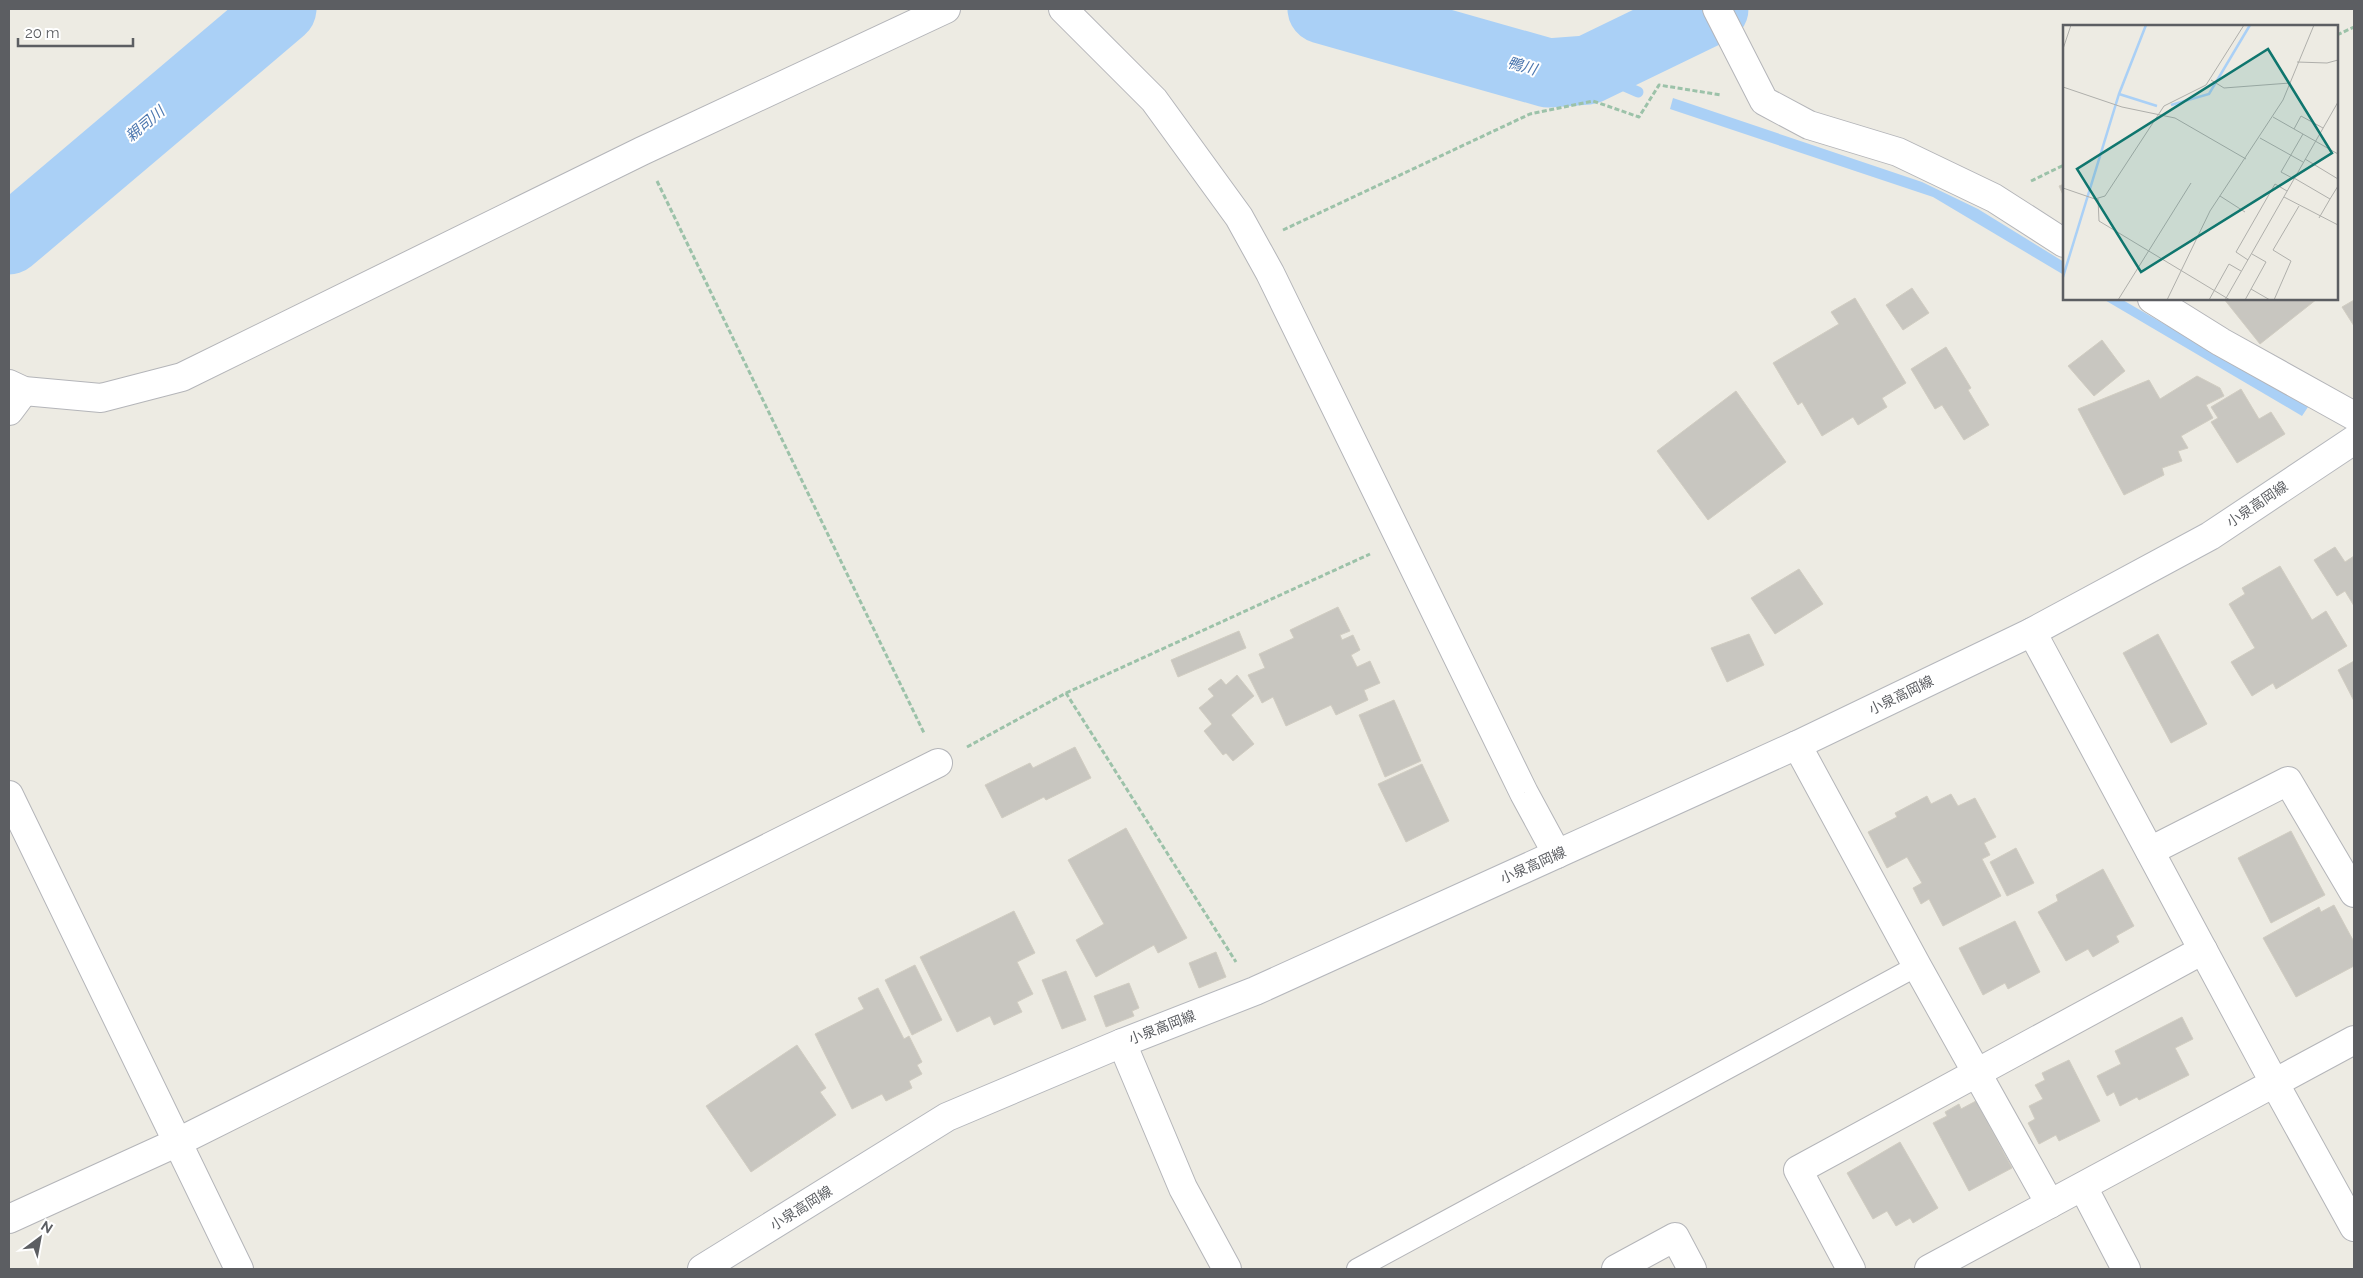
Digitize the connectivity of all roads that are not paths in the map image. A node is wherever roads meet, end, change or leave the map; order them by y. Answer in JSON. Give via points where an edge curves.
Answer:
{"nodes":[{"id":1,"x":946,"y":9,"type":"edge"},
{"id":2,"x":1063,"y":9,"type":"edge"},
{"id":3,"x":1717,"y":9,"type":"edge"},
{"id":4,"x":2063,"y":242,"type":"edge"},
{"id":5,"x":2154,"y":300,"type":"edge"},
{"id":6,"x":14,"y":395,"type":"edge"},
{"id":7,"x":2354,"y":416,"type":"edge"},
{"id":8,"x":2354,"y":440,"type":"edge"},
{"id":9,"x":2032,"y":632,"type":"junction"},
{"id":10,"x":1797,"y":744,"type":"junction"},
{"id":11,"x":938,"y":763,"type":"road end"},
{"id":12,"x":9,"y":795,"type":"edge"},
{"id":13,"x":2150,"y":851,"type":"junction"},
{"id":14,"x":1557,"y":854,"type":"junction"},
{"id":15,"x":2354,"y":893,"type":"edge"},
{"id":16,"x":2203,"y":950,"type":"junction"},
{"id":17,"x":1917,"y":966,"type":"junction"},
{"id":18,"x":2354,"y":1040,"type":"edge"},
{"id":19,"x":1122,"y":1043,"type":"junction"},
{"id":20,"x":1977,"y":1072,"type":"junction"},
{"id":21,"x":2275,"y":1084,"type":"junction"},
{"id":22,"x":178,"y":1142,"type":"junction"},
{"id":23,"x":2083,"y":1187,"type":"junction"},
{"id":24,"x":2050,"y":1204,"type":"junction"},
{"id":25,"x":9,"y":1219,"type":"edge"},
{"id":26,"x":2354,"y":1227,"type":"edge"},
{"id":27,"x":239,"y":1269,"type":"edge"},
{"id":28,"x":702,"y":1269,"type":"edge"},
{"id":29,"x":1227,"y":1269,"type":"edge"},
{"id":30,"x":1357,"y":1269,"type":"edge"},
{"id":31,"x":1616,"y":1269,"type":"edge"},
{"id":32,"x":1692,"y":1269,"type":"edge"},
{"id":33,"x":1851,"y":1269,"type":"edge"},
{"id":34,"x":1929,"y":1269,"type":"edge"},
{"id":35,"x":2126,"y":1269,"type":"edge"}],
"edges":[{"from":1,"to":6,"type":"street","via":[[642,151],[182,377],[101,398]]},
{"from":2,"to":14,"type":"street","via":[[1154,100],[1239,217]]},
{"from":3,"to":4,"type":"street","via":[[1764,102],[1809,125],[1898,152],[1994,198]]},
{"from":5,"to":7,"type":"street","via":[[2221,342]]},
{"from":8,"to":9,"type":"street","name":"小泉高岡線","via":[[2210,536]]},
{"from":9,"to":10,"type":"street","name":"小泉高岡線"},
{"from":9,"to":13,"type":"street"},
{"from":10,"to":14,"type":"street","name":"小泉高岡線"},
{"from":10,"to":17,"type":"street"},
{"from":11,"to":22,"type":"street"},
{"from":12,"to":22,"type":"street"},
{"from":13,"to":15,"type":"street","via":[[2288,781]]},
{"from":13,"to":16,"type":"street"},
{"from":14,"to":19,"type":"street","name":"小泉高岡線","via":[[1255,991]]},
{"from":16,"to":20,"type":"street"},
{"from":16,"to":21,"type":"street"},
{"from":17,"to":20,"type":"street"},
{"from":17,"to":30,"type":"lane"},
{"from":18,"to":21,"type":"street"},
{"from":19,"to":28,"type":"street","name":"小泉高岡線","via":[[947,1117]]},
{"from":19,"to":29,"type":"street","via":[[1183,1188]]},
{"from":20,"to":24,"type":"street"},
{"from":20,"to":33,"type":"street","via":[[1798,1170]]},
{"from":21,"to":23,"type":"street"},
{"from":21,"to":26,"type":"street"},
{"from":22,"to":25,"type":"street"},
{"from":22,"to":27,"type":"street"},
{"from":23,"to":24,"type":"street"},
{"from":23,"to":35,"type":"street"},
{"from":24,"to":34,"type":"street"},
{"from":31,"to":32,"type":"street","via":[[1675,1238]]}]}
